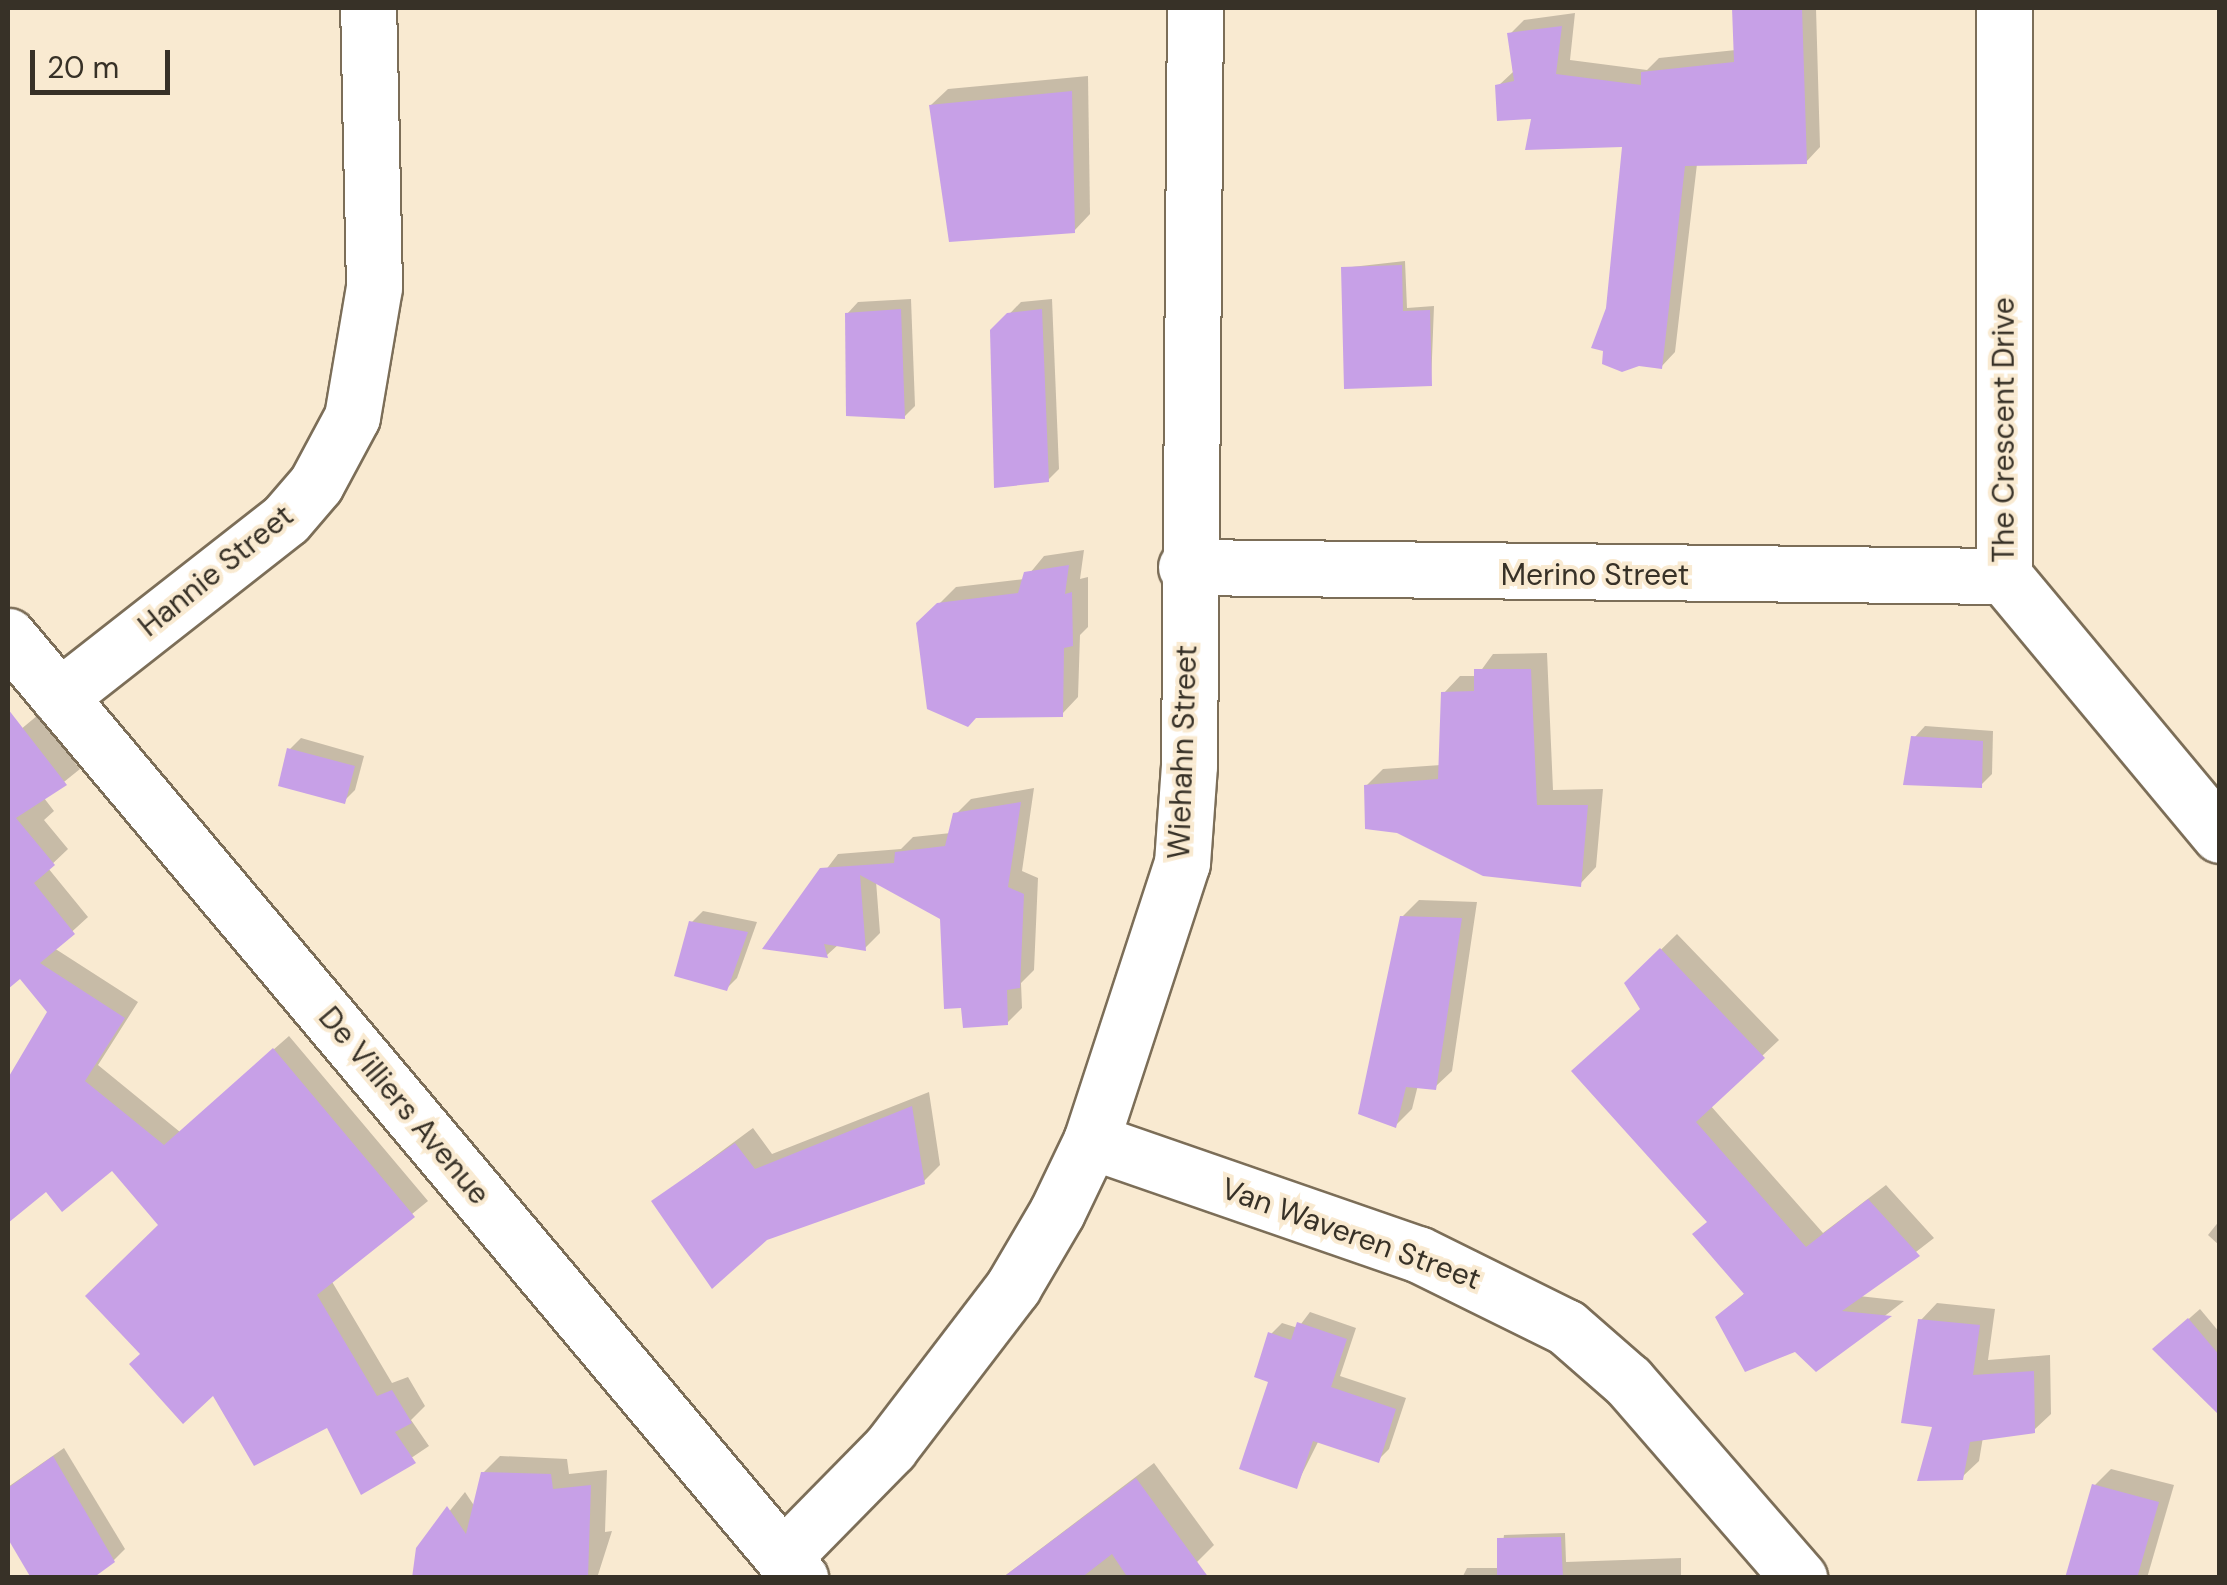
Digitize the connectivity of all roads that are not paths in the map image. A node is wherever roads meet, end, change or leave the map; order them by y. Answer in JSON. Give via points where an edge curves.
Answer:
{"nodes":[{"id":1,"x":368,"y":8,"type":"edge"},
{"id":2,"x":1195,"y":8,"type":"edge"},
{"id":3,"x":2004,"y":8,"type":"edge"},
{"id":4,"x":1186,"y":567,"type":"junction"},
{"id":5,"x":2004,"y":576,"type":"junction"},
{"id":6,"x":8,"y":636,"type":"edge"},
{"id":7,"x":59,"y":697,"type":"junction"},
{"id":8,"x":2220,"y":836,"type":"edge"},
{"id":9,"x":1090,"y":1140,"type":"junction"},
{"id":10,"x":791,"y":1567,"type":"edge"},
{"id":11,"x":1799,"y":1578,"type":"edge"}],
"edges":[{"from":1,"to":7,"type":"street","name":"Hannie Street","via":[[374,287],[352,417],[316,484],[286,519]]},
{"from":2,"to":4,"type":"street","name":"Wiehahn Street"},
{"from":3,"to":5,"type":"street","name":"The Crescent Drive"},
{"from":4,"to":5,"type":"street","name":"Merino Street"},
{"from":4,"to":9,"type":"street","name":"Wiehahn Street","via":[[1189,766],[1182,863]]},
{"from":5,"to":8,"type":"street","name":"The Crescent Drive"},
{"from":6,"to":7,"type":"street","name":"De Villiers Avenue"},
{"from":7,"to":10,"type":"street","name":"De Villiers Avenue"},
{"from":9,"to":10,"type":"street","name":"Wiehahn Street","via":[[1058,1212],[972,1344]]},
{"from":9,"to":11,"type":"street","name":"Van Waveren Street","via":[[1418,1254],[1566,1327],[1628,1382]]}]}
